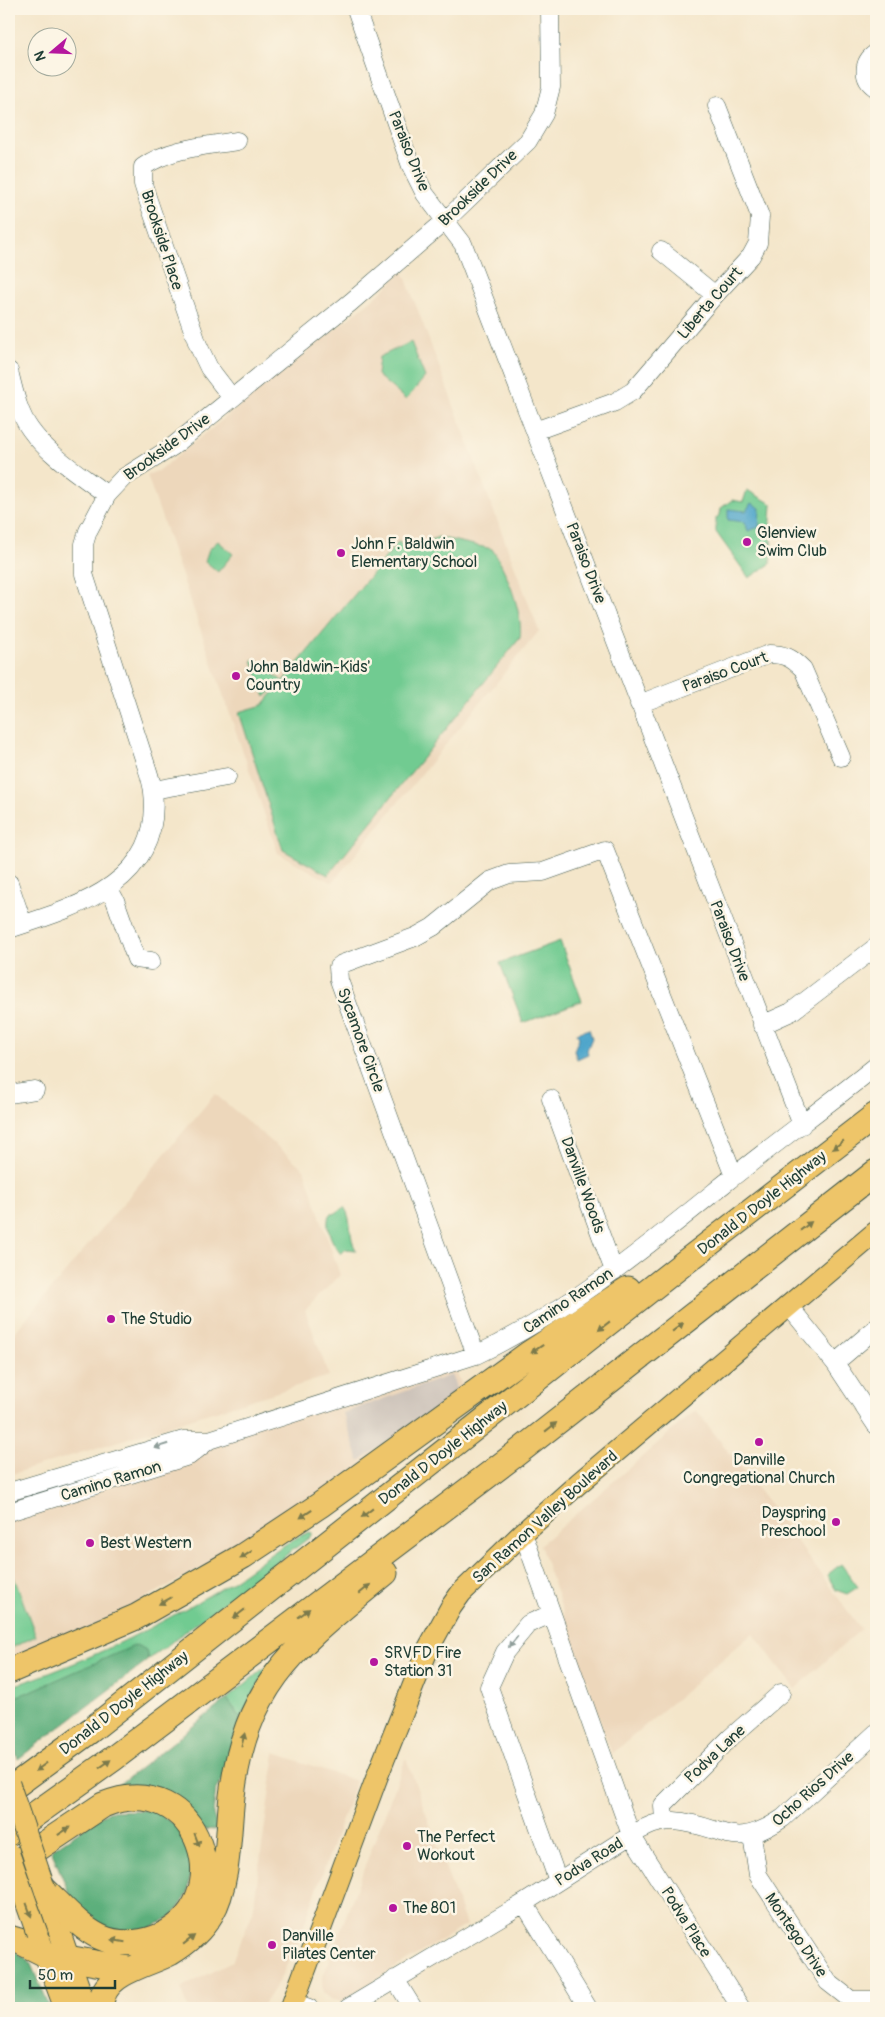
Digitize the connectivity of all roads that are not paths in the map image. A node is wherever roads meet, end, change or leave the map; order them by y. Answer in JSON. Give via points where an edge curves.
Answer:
{"nodes":[{"id":1,"x":356,"y":9,"type":"edge"},
{"id":2,"x":550,"y":9,"type":"edge"},
{"id":3,"x":876,"y":53,"type":"edge"},
{"id":4,"x":876,"y":88,"type":"edge"},
{"id":5,"x":717,"y":106,"type":"dead end"},
{"id":6,"x":237,"y":140,"type":"dead end"},
{"id":7,"x":445,"y":220,"type":"junction"},
{"id":8,"x":662,"y":251,"type":"dead end"},
{"id":9,"x":715,"y":294,"type":"junction"},
{"id":10,"x":9,"y":371,"type":"edge"},
{"id":11,"x":232,"y":398,"type":"junction"},
{"id":12,"x":535,"y":431,"type":"junction"},
{"id":13,"x":107,"y":495,"type":"junction"},
{"id":14,"x":639,"y":704,"type":"junction"},
{"id":15,"x":841,"y":757,"type":"dead end"},
{"id":16,"x":228,"y":777,"type":"dead end"},
{"id":17,"x":153,"y":790,"type":"junction"},
{"id":18,"x":9,"y":883,"type":"edge"},
{"id":19,"x":109,"y":889,"type":"junction"},
{"id":20,"x":16,"y":926,"type":"edge"},
{"id":21,"x":876,"y":947,"type":"edge"},
{"id":22,"x":151,"y":961,"type":"dead end"},
{"id":23,"x":762,"y":1025,"type":"junction"},
{"id":24,"x":876,"y":1066,"type":"edge"},
{"id":25,"x":35,"y":1090,"type":"dead end"},
{"id":26,"x":9,"y":1094,"type":"edge"},
{"id":27,"x":552,"y":1099,"type":"dead end"},
{"id":28,"x":876,"y":1115,"type":"edge"},
{"id":29,"x":802,"y":1125,"type":"junction"},
{"id":30,"x":876,"y":1172,"type":"edge"},
{"id":31,"x":734,"y":1176,"type":"junction"},
{"id":32,"x":876,"y":1232,"type":"edge"},
{"id":33,"x":684,"y":1263,"type":"junction"},
{"id":34,"x":614,"y":1271,"type":"junction"},
{"id":35,"x":788,"y":1305,"type":"junction"},
{"id":36,"x":876,"y":1329,"type":"edge"},
{"id":37,"x":476,"y":1355,"type":"junction"},
{"id":38,"x":835,"y":1363,"type":"junction"},
{"id":39,"x":876,"y":1426,"type":"edge"},
{"id":40,"x":209,"y":1440,"type":"junction"},
{"id":41,"x":512,"y":1457,"type":"junction"},
{"id":42,"x":9,"y":1492,"type":"edge"},
{"id":43,"x":9,"y":1512,"type":"edge"},
{"id":44,"x":523,"y":1533,"type":"junction"},
{"id":45,"x":551,"y":1614,"type":"junction"},
{"id":46,"x":9,"y":1671,"type":"edge"},
{"id":47,"x":782,"y":1693,"type":"dead end"},
{"id":48,"x":876,"y":1733,"type":"edge"},
{"id":49,"x":9,"y":1784,"type":"edge"},
{"id":50,"x":9,"y":1790,"type":"edge"},
{"id":51,"x":664,"y":1822,"type":"junction"},
{"id":52,"x":9,"y":1833,"type":"edge"},
{"id":53,"x":631,"y":1835,"type":"junction"},
{"id":54,"x":752,"y":1836,"type":"junction"},
{"id":55,"x":9,"y":1854,"type":"edge"},
{"id":56,"x":9,"y":1868,"type":"edge"},
{"id":57,"x":558,"y":1881,"type":"junction"},
{"id":58,"x":45,"y":1890,"type":"junction"},
{"id":59,"x":524,"y":1903,"type":"junction"},
{"id":60,"x":9,"y":1938,"type":"edge"},
{"id":61,"x":50,"y":1949,"type":"junction"},
{"id":62,"x":129,"y":1969,"type":"junction"},
{"id":63,"x":396,"y":1979,"type":"junction"},
{"id":64,"x":870,"y":2003,"type":"edge"},
{"id":65,"x":294,"y":2007,"type":"edge"},
{"id":66,"x":66,"y":2008,"type":"edge"},
{"id":67,"x":86,"y":2008,"type":"edge"},
{"id":68,"x":101,"y":2008,"type":"edge"},
{"id":69,"x":348,"y":2008,"type":"edge"},
{"id":70,"x":413,"y":2008,"type":"edge"},
{"id":71,"x":588,"y":2008,"type":"edge"},
{"id":72,"x":742,"y":2008,"type":"edge"}],
"edges":[{"from":1,"to":7,"type":"street","name":"Paraiso Drive","via":[[411,166],[425,194]]},
{"from":2,"to":7,"type":"street","name":"Brookside Drive","via":[[551,88],[544,114],[528,141]]},
{"from":3,"to":4,"type":"street","via":[[865,70],[869,82]]},
{"from":5,"to":9,"type":"street","name":"Liberta Court","via":[[754,200],[761,227],[751,256]]},
{"from":6,"to":11,"type":"street","name":"Brookside Place","via":[[170,153],[143,167],[143,184],[198,345],[209,368]]},
{"from":7,"to":11,"type":"street","name":"Brookside Drive","via":[[351,302]]},
{"from":7,"to":12,"type":"street","name":"Paraiso Drive","via":[[463,244]]},
{"from":8,"to":9,"type":"street"},
{"from":9,"to":12,"type":"street","name":"Liberta Court","via":[[634,391],[615,402]]},
{"from":10,"to":13,"type":"street","via":[[19,408],[30,429],[47,448]]},
{"from":11,"to":13,"type":"street","name":"Brookside Drive","via":[[172,447],[123,478]]},
{"from":12,"to":14,"type":"street","name":"Paraiso Drive"},
{"from":13,"to":17,"type":"street","name":"Brookside Drive","via":[[86,538],[84,574]]},
{"from":14,"to":15,"type":"street","name":"Paraiso Court","via":[[769,654],[783,654],[803,669]]},
{"from":14,"to":23,"type":"street","name":"Paraiso Drive"},
{"from":16,"to":17,"type":"street"},
{"from":17,"to":19,"type":"street","name":"Brookside Drive","via":[[154,809],[144,848],[134,864]]},
{"from":18,"to":20,"type":"street"},
{"from":19,"to":20,"type":"street","name":"Brookside Drive"},
{"from":19,"to":22,"type":"street","via":[[136,959]]},
{"from":21,"to":23,"type":"street","via":[[791,1012]]},
{"from":23,"to":29,"type":"street","name":"Paraiso Drive"},
{"from":24,"to":29,"type":"street","name":"Camino Ramon"},
{"from":25,"to":26,"type":"street"},
{"from":27,"to":34,"type":"street","name":"Danville Woods"},
{"from":28,"to":33,"type":"highway","name":"Donald D Doyle Highway","one_way":true},
{"from":29,"to":31,"type":"street","name":"Camino Ramon"},
{"from":41,"to":30,"type":"highway","one_way":true},
{"from":31,"to":34,"type":"street","name":"Camino Ramon"},
{"from":31,"to":37,"type":"street","name":"Sycamore Circle","via":[[605,850],[543,872],[509,874],[490,881],[433,927],[342,964],[338,967],[339,980]]},
{"from":32,"to":35,"type":"main road","name":"San Ramon Valley Boulevard"},
{"from":33,"to":46,"type":"highway","one_way":true,"via":[[653,1272],[553,1338],[320,1505],[236,1560],[136,1617]]},
{"from":33,"to":50,"type":"highway","name":"Donald D Doyle Highway","one_way":true,"via":[[166,1671]]},
{"from":34,"to":37,"type":"street","name":"Camino Ramon","via":[[551,1315]]},
{"from":35,"to":38,"type":"street"},
{"from":35,"to":44,"type":"main road","name":"San Ramon Valley Boulevard"},
{"from":36,"to":38,"type":"street"},
{"from":37,"to":40,"type":"street","name":"Camino Ramon"},
{"from":38,"to":39,"type":"street"},
{"from":40,"to":42,"type":"street","name":"Camino Ramon","one_way":true,"via":[[183,1440]]},
{"from":40,"to":43,"type":"street","name":"Camino Ramon","via":[[189,1456]]},
{"from":52,"to":41,"type":"highway","one_way":true,"via":[[114,1758]]},
{"from":62,"to":41,"type":"highway","one_way":true,"via":[[169,1954],[190,1940],[212,1913],[223,1875],[233,1788],[245,1734],[253,1712],[278,1670],[343,1607],[479,1497]]},
{"from":44,"to":45,"type":"street","name":"Podva Road"},
{"from":44,"to":65,"type":"main road","name":"San Ramon Valley Boulevard","via":[[461,1593],[427,1651]]},
{"from":45,"to":53,"type":"street","name":"Podva Road"},
{"from":45,"to":57,"type":"street","one_way":true,"via":[[528,1624],[505,1652],[488,1687]]},
{"from":47,"to":51,"type":"street","name":"Podva Lane","via":[[724,1744],[663,1805]]},
{"from":48,"to":54,"type":"street","name":"Ocho Rios Drive","via":[[784,1818]]},
{"from":49,"to":58,"type":"main road","bridge":true},
{"from":51,"to":53,"type":"street"},
{"from":51,"to":54,"type":"street"},
{"from":53,"to":57,"type":"street","name":"Podva Road"},
{"from":53,"to":72,"type":"street","name":"Podva Place"},
{"from":54,"to":64,"type":"street","name":"Montego Drive","via":[[758,1875],[828,1982],[851,2000]]},
{"from":55,"to":61,"type":"main road","one_way":true,"bridge":true},
{"from":56,"to":58,"type":"highway","one_way":true,"via":[[102,1805],[127,1797],[156,1800],[173,1808],[196,1834],[202,1854],[204,1874],[200,1895],[179,1924],[151,1940],[117,1942],[100,1936],[84,1926]]},
{"from":57,"to":59,"type":"street","name":"Podva Road"},
{"from":58,"to":61,"type":"main road","via":[[58,1926]]},
{"from":59,"to":63,"type":"street","name":"Podva Road"},
{"from":59,"to":71,"type":"street"},
{"from":60,"to":61,"type":"highway"},
{"from":61,"to":62,"type":"highway"},
{"from":61,"to":66,"type":"main road"},
{"from":61,"to":67,"type":"main road"},
{"from":62,"to":68,"type":"highway","via":[[108,1987]]},
{"from":63,"to":69,"type":"street","name":"Podva Road"},
{"from":63,"to":70,"type":"street"}]}
